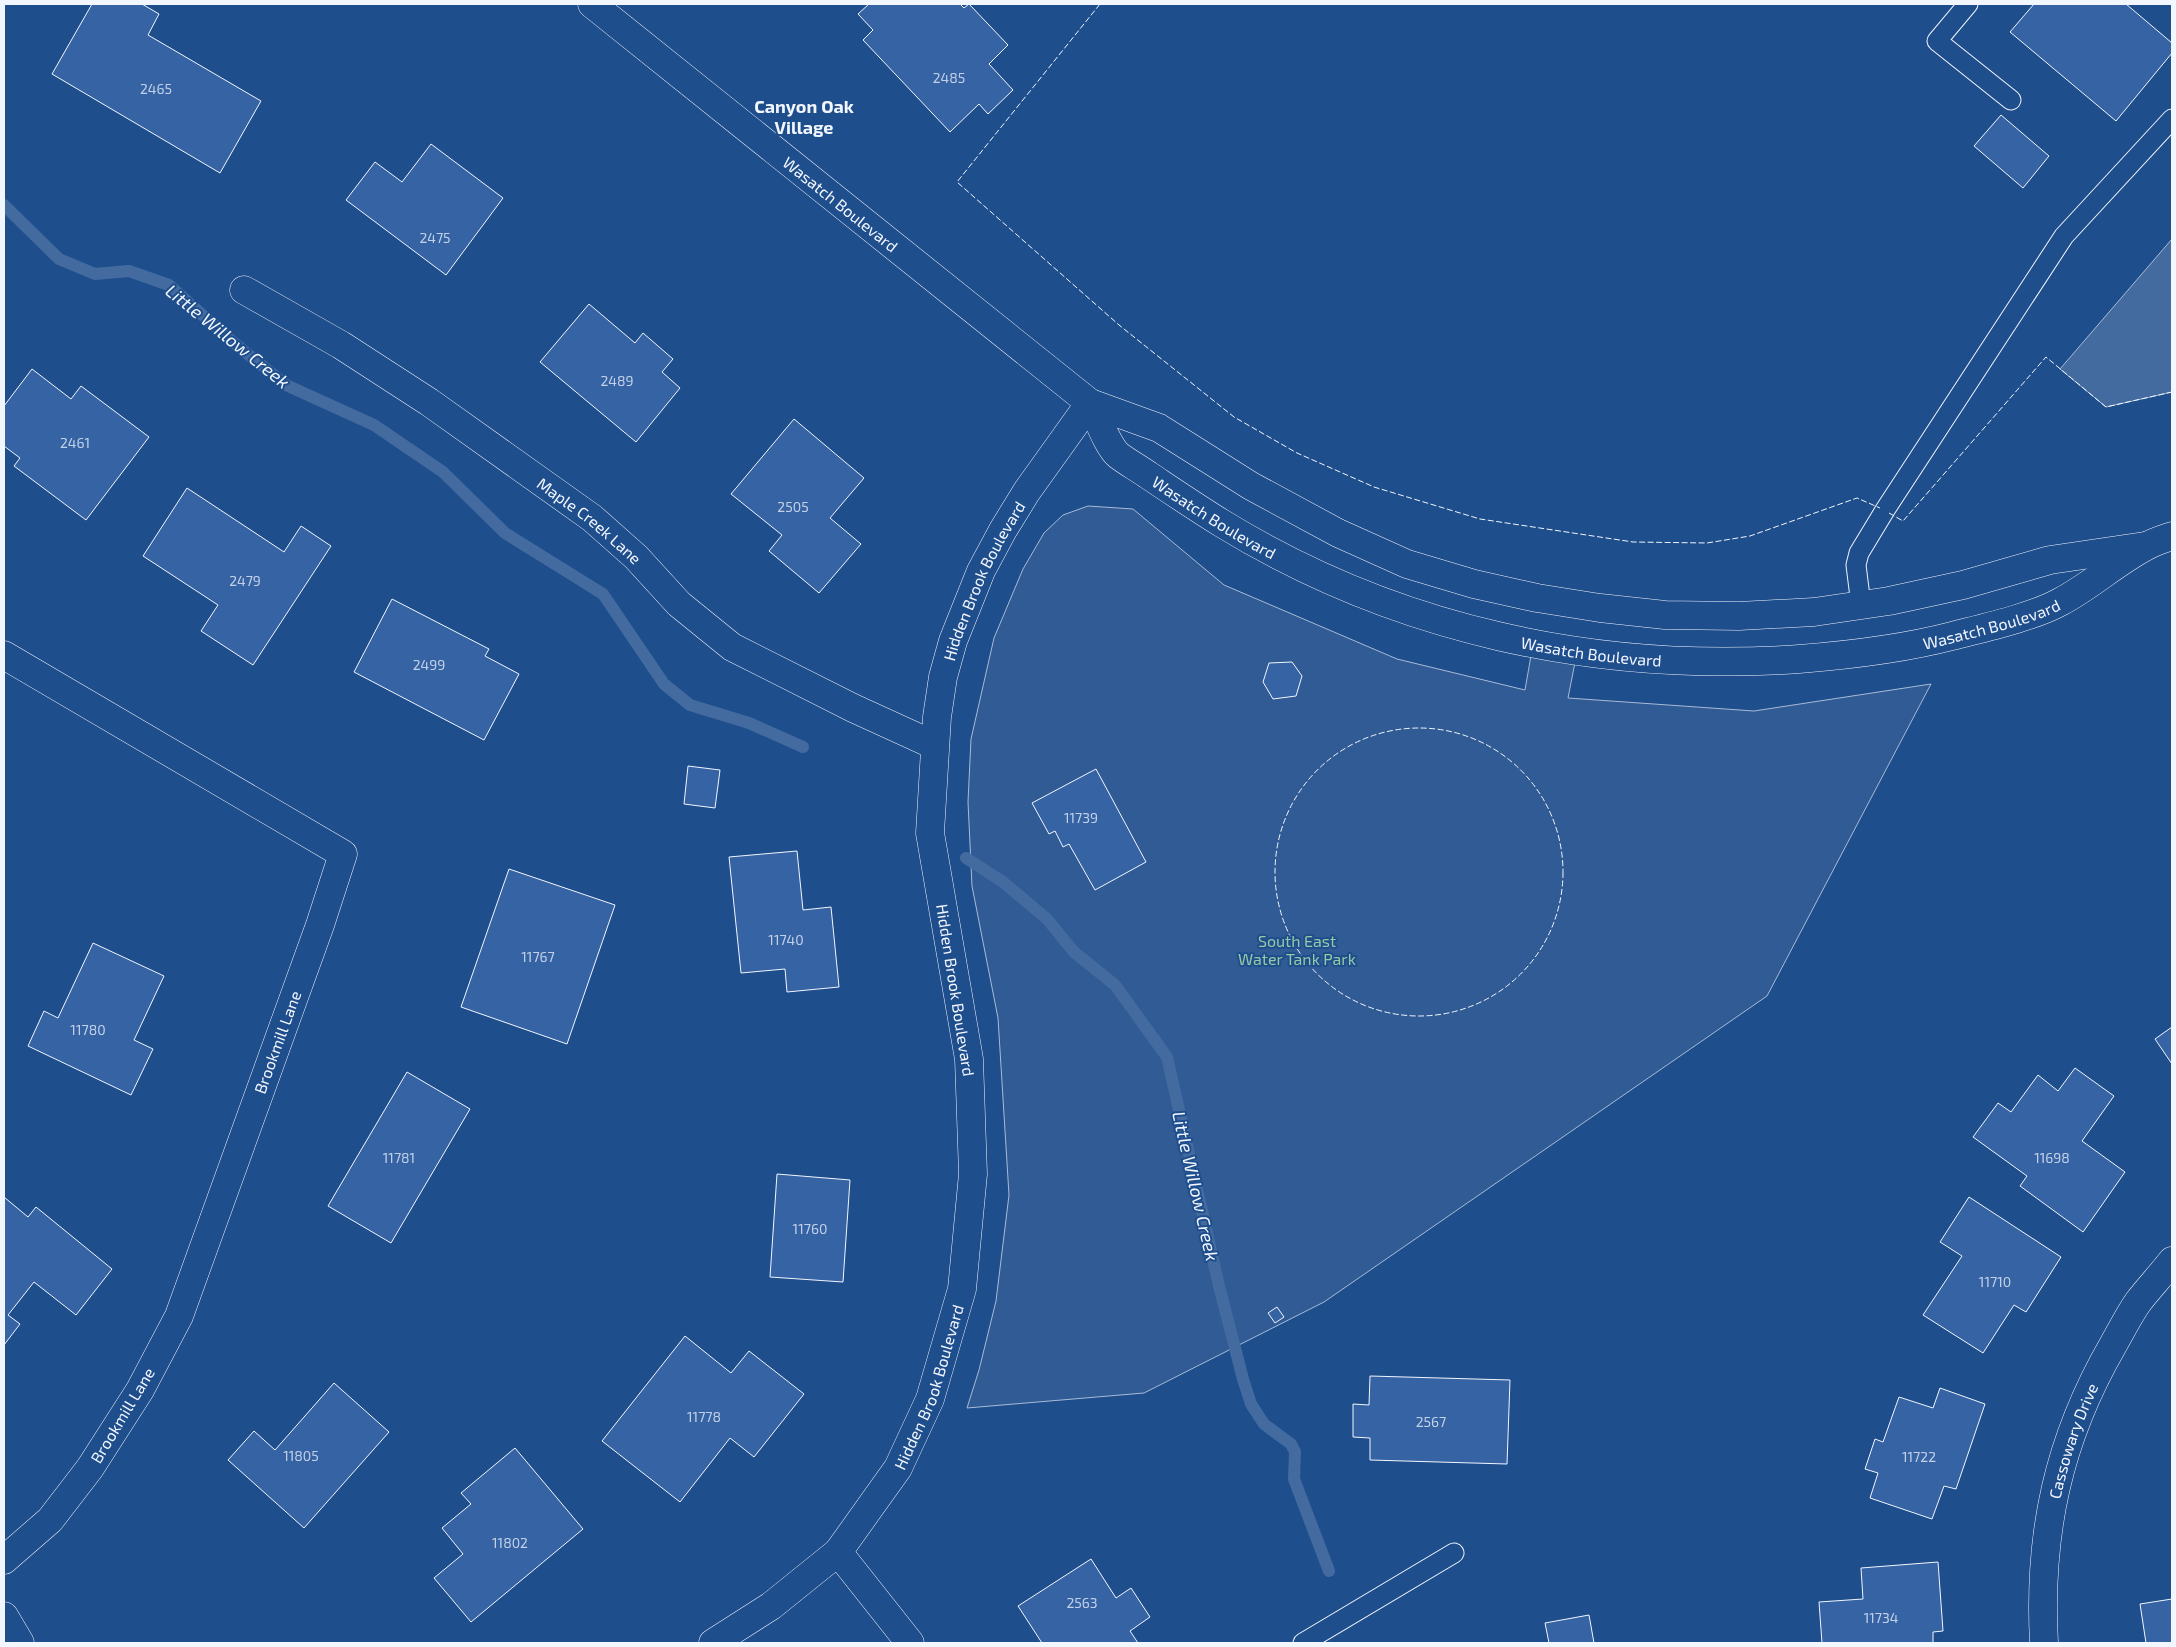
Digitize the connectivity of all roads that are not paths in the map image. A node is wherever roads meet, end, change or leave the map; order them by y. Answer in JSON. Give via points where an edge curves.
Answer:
{"nodes":[{"id":1,"x":592,"y":4,"type":"edge"},
{"id":2,"x":1968,"y":4,"type":"edge"},
{"id":3,"x":2012,"y":100,"type":"dead end"},
{"id":4,"x":2172,"y":119,"type":"edge"},
{"id":5,"x":244,"y":290,"type":"dead end"},
{"id":6,"x":1090,"y":403,"type":"junction"},
{"id":7,"x":2172,"y":536,"type":"edge"},
{"id":8,"x":2145,"y":546,"type":"junction"},
{"id":9,"x":1861,"y":605,"type":"junction"},
{"id":10,"x":4,"y":655,"type":"edge"},
{"id":11,"x":934,"y":745,"type":"junction"},
{"id":12,"x":2172,"y":1261,"type":"edge"},
{"id":13,"x":838,"y":1552,"type":"junction"},
{"id":14,"x":1454,"y":1553,"type":"dead end"},
{"id":15,"x":4,"y":1560,"type":"edge"},
{"id":16,"x":4,"y":1616,"type":"edge"},
{"id":17,"x":20,"y":1643,"type":"edge"},
{"id":18,"x":713,"y":1643,"type":"edge"},
{"id":19,"x":910,"y":1643,"type":"edge"},
{"id":20,"x":1303,"y":1643,"type":"edge"},
{"id":21,"x":2044,"y":1643,"type":"edge"}],
"edges":[{"from":1,"to":6,"type":"street","name":"Wasatch Boulevard"},
{"from":2,"to":3,"type":"lane","via":[[1937,41]]},
{"from":4,"to":9,"type":"lane","via":[[2064,236],[1885,510],[1859,553],[1856,565]]},
{"from":5,"to":11,"type":"street","name":"Maple Creek Lane","via":[[341,345],[429,402],[592,518],[636,557],[679,604],[732,647]]},
{"from":6,"to":8,"type":"street","name":"Wasatch Boulevard","via":[[1116,453],[1201,510],[1302,569],[1420,615],[1546,647],[1612,657],[1758,662],[1852,653],[1949,637],[2058,603]]},
{"from":6,"to":9,"type":"street","name":"Wasatch Boulevard","via":[[1159,428],[1250,486],[1338,533],[1406,564],[1474,584],[1537,598],[1665,615],[1739,616],[1814,612]]},
{"from":6,"to":11,"type":"street","name":"Hidden Brook Boulevard","via":[[1003,530],[973,588],[943,678]]},
{"from":7,"to":8,"type":"street","name":"Wasatch Boulevard"},
{"from":8,"to":9,"type":"street","name":"Wasatch Boulevard","via":[[2050,560],[1963,584]]},
{"from":10,"to":15,"type":"street","name":"Brookmill Lane","via":[[343,854],[179,1316],[140,1390],[90,1468],[50,1520]]},
{"from":11,"to":13,"type":"street","name":"Hidden Brook Boulevard","via":[[930,833],[969,1060],[973,1174],[962,1289],[930,1398],[898,1468]]},
{"from":12,"to":21,"type":"street","name":"Cassowary Drive","via":[[2137,1304],[2095,1376],[2065,1449],[2048,1522],[2041,1595]]},
{"from":13,"to":18,"type":"street","name":"Hidden Brook Boulevard","via":[[770,1606]]},
{"from":13,"to":19,"type":"street"},
{"from":14,"to":20,"type":"lane"},
{"from":16,"to":17,"type":"street"}]}
